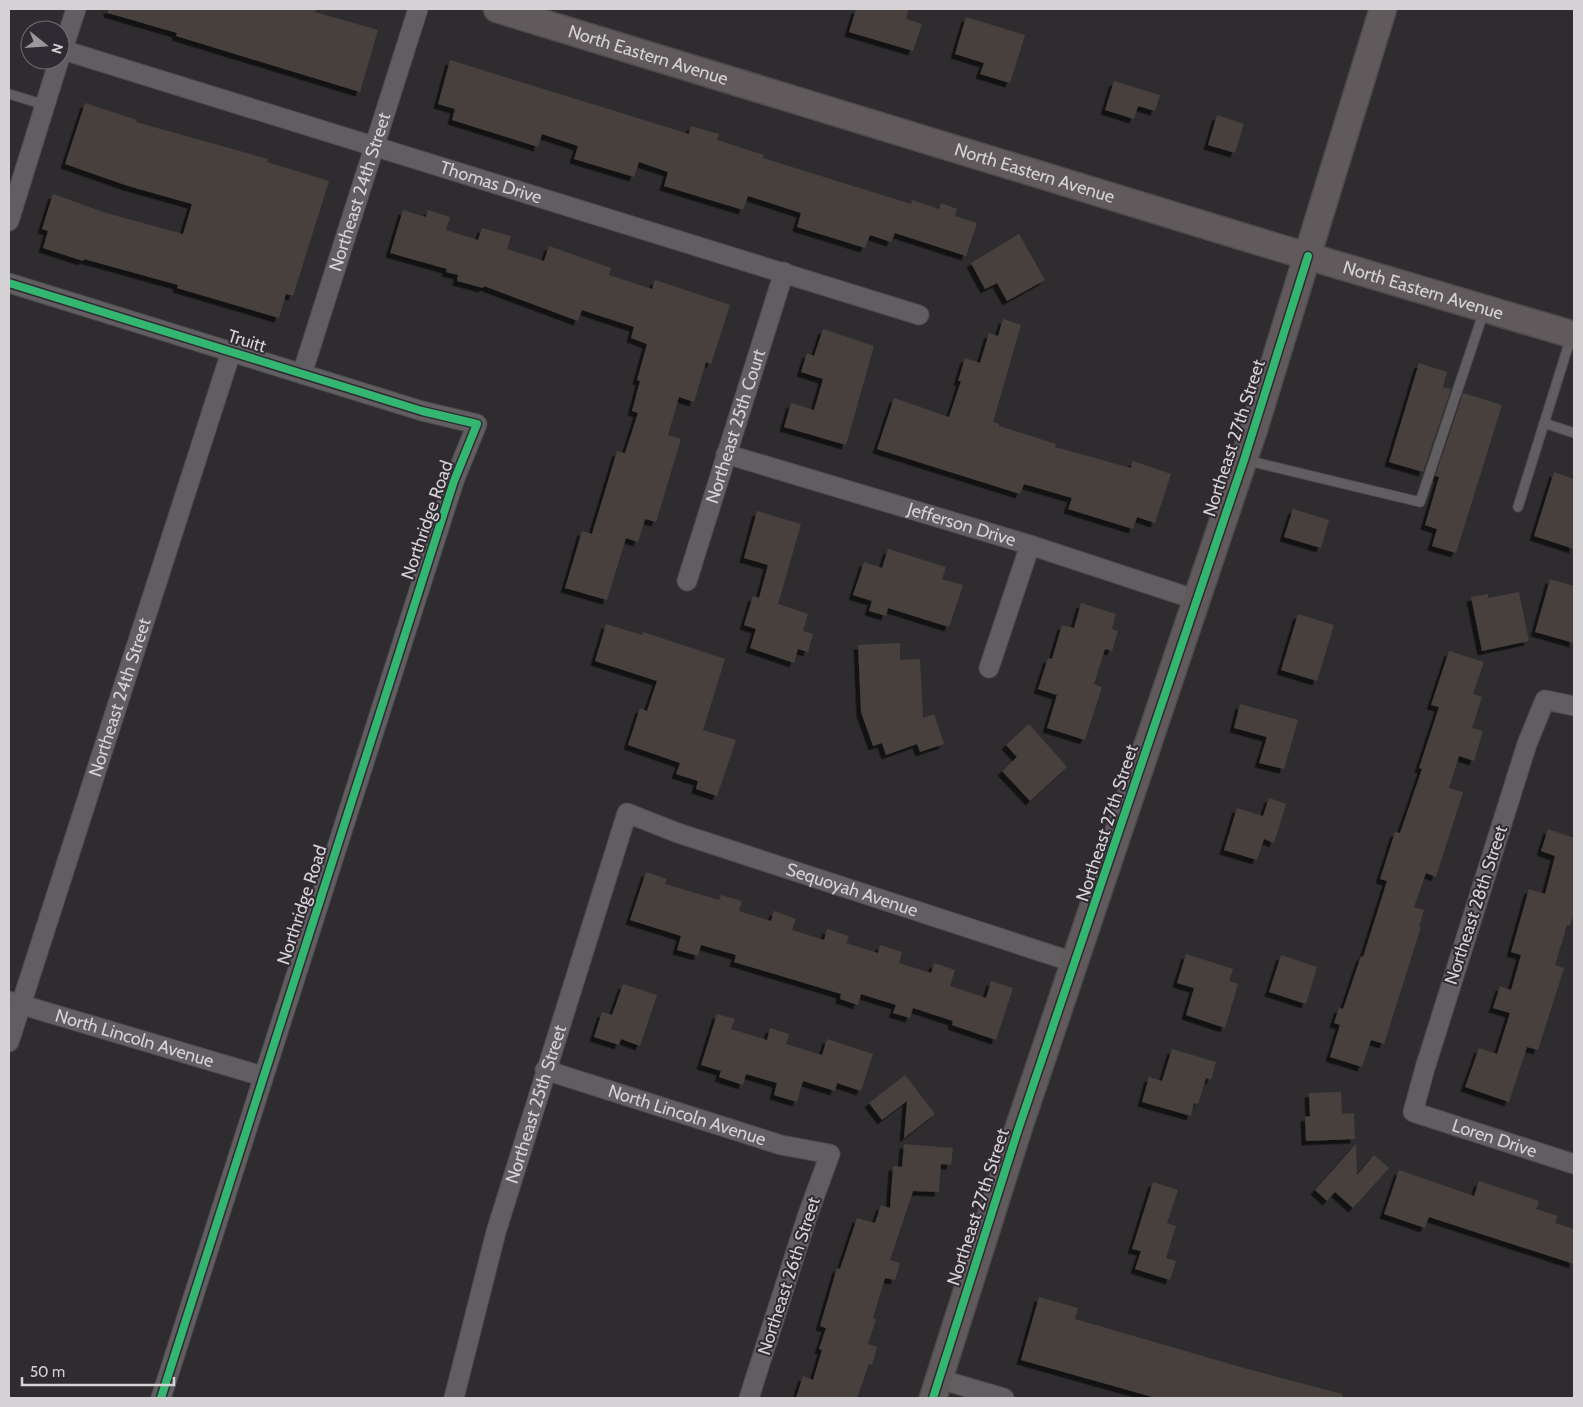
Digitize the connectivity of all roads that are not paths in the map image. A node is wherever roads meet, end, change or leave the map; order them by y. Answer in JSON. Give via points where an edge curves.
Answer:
{"nodes":[{"id":1,"x":76,"y":9,"type":"edge"},
{"id":2,"x":418,"y":9,"type":"edge"},
{"id":3,"x":497,"y":9,"type":"edge"},
{"id":4,"x":1383,"y":9,"type":"edge"},
{"id":5,"x":70,"y":28,"type":"edge"},
{"id":6,"x":70,"y":59,"type":"edge"},
{"id":7,"x":56,"y":70,"type":"edge"},
{"id":8,"x":9,"y":94,"type":"edge"},
{"id":9,"x":45,"y":105,"type":"junction"},
{"id":10,"x":373,"y":148,"type":"junction"},
{"id":11,"x":9,"y":221,"type":"edge"},
{"id":12,"x":1308,"y":256,"type":"junction"},
{"id":13,"x":784,"y":272,"type":"junction"},
{"id":14,"x":9,"y":283,"type":"edge"},
{"id":15,"x":1485,"y":308,"type":"junction"},
{"id":16,"x":918,"y":315,"type":"dead end"},
{"id":17,"x":1573,"y":334,"type":"edge"},
{"id":18,"x":231,"y":352,"type":"junction"},
{"id":19,"x":302,"y":374,"type":"junction"},
{"id":20,"x":1544,"y":423,"type":"junction"},
{"id":21,"x":477,"y":424,"type":"joint"},
{"id":22,"x":1574,"y":433,"type":"edge"},
{"id":23,"x":726,"y":454,"type":"junction"},
{"id":24,"x":1244,"y":460,"type":"junction"},
{"id":25,"x":1518,"y":507,"type":"dead end"},
{"id":26,"x":1030,"y":545,"type":"junction"},
{"id":27,"x":687,"y":581,"type":"dead end"},
{"id":28,"x":1197,"y":600,"type":"junction"},
{"id":29,"x":989,"y":668,"type":"dead end"},
{"id":30,"x":1574,"y":706,"type":"edge"},
{"id":31,"x":627,"y":813,"type":"joint"},
{"id":32,"x":1076,"y":963,"type":"junction"},
{"id":33,"x":15,"y":1002,"type":"edge"},
{"id":34,"x":9,"y":1042,"type":"edge"},
{"id":35,"x":545,"y":1070,"type":"junction"},
{"id":36,"x":262,"y":1076,"type":"junction"},
{"id":37,"x":1413,"y":1112,"type":"joint"},
{"id":38,"x":830,"y":1154,"type":"joint"},
{"id":39,"x":1574,"y":1164,"type":"edge"},
{"id":40,"x":936,"y":1389,"type":"edge"},
{"id":41,"x":161,"y":1398,"type":"edge"},
{"id":42,"x":454,"y":1398,"type":"edge"},
{"id":43,"x":749,"y":1398,"type":"edge"},
{"id":44,"x":1004,"y":1398,"type":"edge"}],
"edges":[{"from":1,"to":5,"type":"street"},
{"from":2,"to":10,"type":"street","name":"Northeast 24th Street"},
{"from":3,"to":12,"type":"main road","name":"North Eastern Avenue"},
{"from":4,"to":12,"type":"main road","name":"Northeast 27th Street"},
{"from":6,"to":10,"type":"street","name":"Thomas Drive"},
{"from":7,"to":9,"type":"street"},
{"from":8,"to":9,"type":"lane"},
{"from":9,"to":11,"type":"street"},
{"from":10,"to":13,"type":"street","name":"Thomas Drive"},
{"from":10,"to":19,"type":"street","name":"Northeast 24th Street"},
{"from":12,"to":15,"type":"main road","name":"North Eastern Avenue"},
{"from":12,"to":24,"type":"main road","name":"Northeast 27th Street"},
{"from":13,"to":16,"type":"street","name":"Thomas Drive"},
{"from":13,"to":23,"type":"street","name":"Northeast 25th Court"},
{"from":14,"to":18,"type":"street","name":"Truitt"},
{"from":15,"to":17,"type":"main road","name":"North Eastern Avenue"},
{"from":15,"to":24,"type":"lane","via":[[1420,502]]},
{"from":17,"to":20,"type":"lane"},
{"from":18,"to":19,"type":"street","name":"Truitt"},
{"from":18,"to":33,"type":"street","name":"Northeast 24th Street"},
{"from":19,"to":21,"type":"street","name":"Truitt","via":[[422,411]]},
{"from":20,"to":22,"type":"lane"},
{"from":20,"to":25,"type":"lane"},
{"from":21,"to":36,"type":"street","name":"Northridge Road","via":[[454,481]]},
{"from":23,"to":26,"type":"street","name":"Jefferson Drive"},
{"from":23,"to":27,"type":"street","name":"Northeast 25th Court"},
{"from":24,"to":28,"type":"main road","name":"Northeast 27th Street"},
{"from":26,"to":28,"type":"street","name":"Jefferson Drive"},
{"from":26,"to":29,"type":"street"},
{"from":28,"to":32,"type":"main road","name":"Northeast 27th Street"},
{"from":30,"to":37,"type":"street","name":"Northeast 28th Street","via":[[1546,700],[1527,744]]},
{"from":31,"to":32,"type":"street","name":"Sequoyah Avenue","via":[[678,833]]},
{"from":31,"to":35,"type":"street","name":"Northeast 25th Street"},
{"from":32,"to":40,"type":"main road","name":"Northeast 27th Street","via":[[1020,1124]]},
{"from":33,"to":34,"type":"street","name":"Northeast 24th Street"},
{"from":33,"to":36,"type":"street","name":"North Lincoln Avenue"},
{"from":35,"to":38,"type":"street","name":"North Lincoln Avenue","via":[[781,1145]]},
{"from":35,"to":42,"type":"street","name":"Northeast 25th Street","via":[[496,1232]]},
{"from":36,"to":41,"type":"street","name":"Northridge Road"},
{"from":37,"to":39,"type":"street","name":"Loren Drive"},
{"from":38,"to":43,"type":"street","name":"Northeast 26th Street"},
{"from":40,"to":44,"type":"street"}]}
